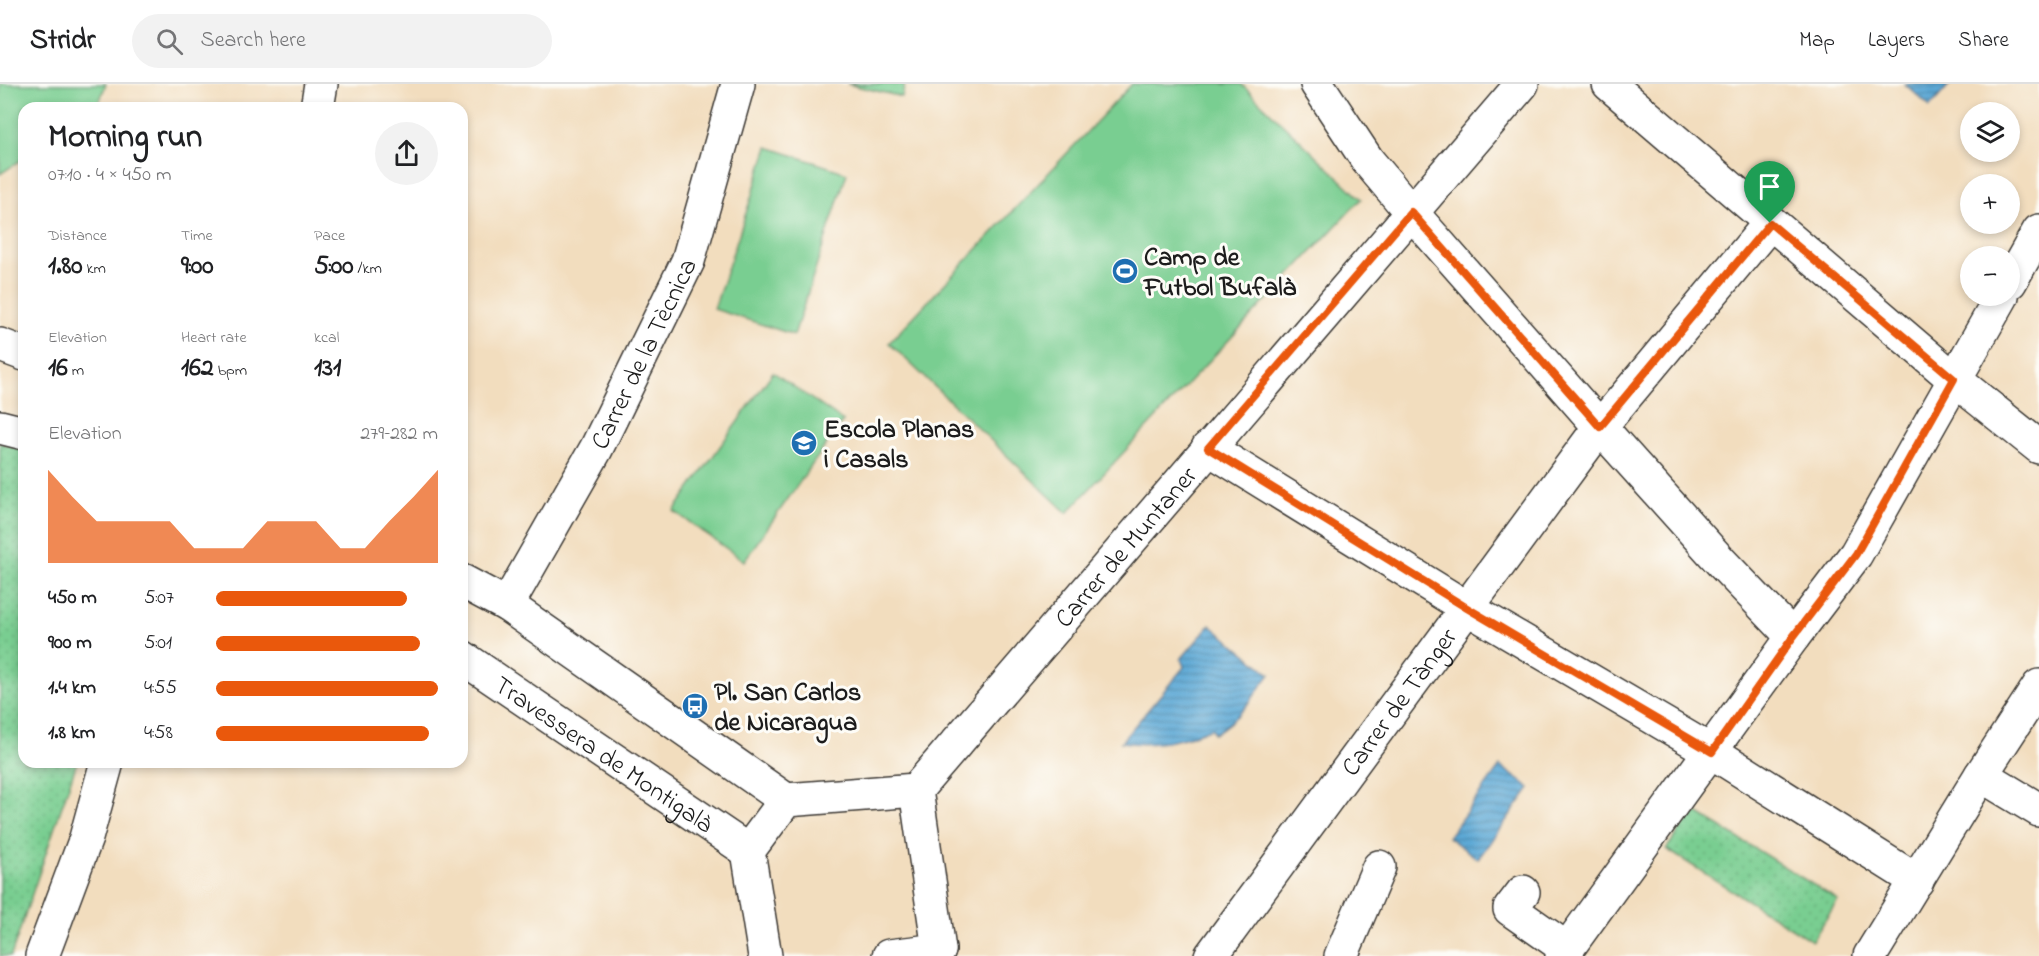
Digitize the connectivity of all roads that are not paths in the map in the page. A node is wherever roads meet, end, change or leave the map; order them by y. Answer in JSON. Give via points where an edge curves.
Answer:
{"nodes":[{"id":1,"x":321,"y":84,"type":"edge"},
{"id":2,"x":738,"y":84,"type":"edge"},
{"id":3,"x":1317,"y":84,"type":"edge"},
{"id":4,"x":1522,"y":84,"type":"edge"},
{"id":5,"x":1609,"y":84,"type":"edge"},
{"id":6,"x":318,"y":102,"type":"edge"},
{"id":7,"x":1411,"y":212,"type":"junction"},
{"id":8,"x":1770,"y":223,"type":"junction"},
{"id":9,"x":2039,"y":231,"type":"edge"},
{"id":10,"x":2020,"y":264,"type":"edge"},
{"id":11,"x":1996,"y":306,"type":"edge"},
{"id":12,"x":1954,"y":379,"type":"junction"},
{"id":13,"x":0,"y":427,"type":"edge"},
{"id":14,"x":1600,"y":427,"type":"junction"},
{"id":15,"x":18,"y":432,"type":"edge"},
{"id":16,"x":2039,"y":447,"type":"edge"},
{"id":17,"x":1208,"y":448,"type":"junction"},
{"id":18,"x":468,"y":584,"type":"edge"},
{"id":19,"x":507,"y":606,"type":"junction"},
{"id":20,"x":1467,"y":608,"type":"junction"},
{"id":21,"x":1793,"y":637,"type":"junction"},
{"id":22,"x":468,"y":661,"type":"edge"},
{"id":23,"x":2039,"y":686,"type":"edge"},
{"id":24,"x":1712,"y":752,"type":"junction"},
{"id":25,"x":105,"y":768,"type":"edge"},
{"id":26,"x":1981,"y":775,"type":"junction"},
{"id":27,"x":916,"y":790,"type":"junction"},
{"id":28,"x":786,"y":800,"type":"junction"},
{"id":29,"x":2039,"y":810,"type":"edge"},
{"id":30,"x":748,"y":851,"type":"junction"},
{"id":31,"x":1379,"y":867,"type":"dead end"},
{"id":32,"x":1917,"y":881,"type":"junction"},
{"id":33,"x":1523,"y":892,"type":"dead end"},
{"id":34,"x":943,"y":953,"type":"edge"},
{"id":35,"x":1565,"y":953,"type":"edge"},
{"id":36,"x":42,"y":956,"type":"edge"},
{"id":37,"x":765,"y":956,"type":"edge"},
{"id":38,"x":889,"y":956,"type":"edge"},
{"id":39,"x":1211,"y":956,"type":"edge"},
{"id":40,"x":1341,"y":956,"type":"edge"},
{"id":41,"x":1870,"y":956,"type":"edge"}],
"edges":[{"from":1,"to":6,"type":"street"},
{"from":2,"to":19,"type":"street","name":"Carrer de la Tècnica","via":[[688,261],[596,449]]},
{"from":3,"to":7,"type":"street","via":[[1368,161]]},
{"from":4,"to":7,"type":"street","name":"Carrer de Muntaner"},
{"from":5,"to":8,"type":"street"},
{"from":7,"to":14,"type":"street"},
{"from":7,"to":17,"type":"street","name":"Carrer de Muntaner"},
{"from":8,"to":12,"type":"street"},
{"from":8,"to":14,"type":"street","name":"Carrer de Tànger"},
{"from":9,"to":10,"type":"street"},
{"from":11,"to":12,"type":"street"},
{"from":12,"to":16,"type":"street"},
{"from":12,"to":21,"type":"street","via":[[1856,554]]},
{"from":13,"to":15,"type":"street"},
{"from":14,"to":20,"type":"street","name":"Carrer de Tànger"},
{"from":14,"to":21,"type":"street"},
{"from":17,"to":20,"type":"street"},
{"from":17,"to":27,"type":"street","name":"Carrer de Muntaner"},
{"from":18,"to":19,"type":"street"},
{"from":19,"to":28,"type":"street"},
{"from":20,"to":24,"type":"street"},
{"from":20,"to":39,"type":"street","name":"Carrer de Tànger"},
{"from":21,"to":24,"type":"street"},
{"from":22,"to":30,"type":"street","name":"Travessera de Montigalà"},
{"from":23,"to":26,"type":"street"},
{"from":24,"to":32,"type":"street"},
{"from":24,"to":35,"type":"street"},
{"from":25,"to":36,"type":"street","via":[[86,838]]},
{"from":26,"to":29,"type":"street"},
{"from":26,"to":32,"type":"street"},
{"from":27,"to":28,"type":"street"},
{"from":27,"to":34,"type":"street"},
{"from":28,"to":30,"type":"street"},
{"from":30,"to":37,"type":"street"},
{"from":31,"to":40,"type":"street"},
{"from":32,"to":41,"type":"street"},
{"from":33,"to":35,"type":"street","via":[[1510,909]]},
{"from":34,"to":38,"type":"street"}]}
